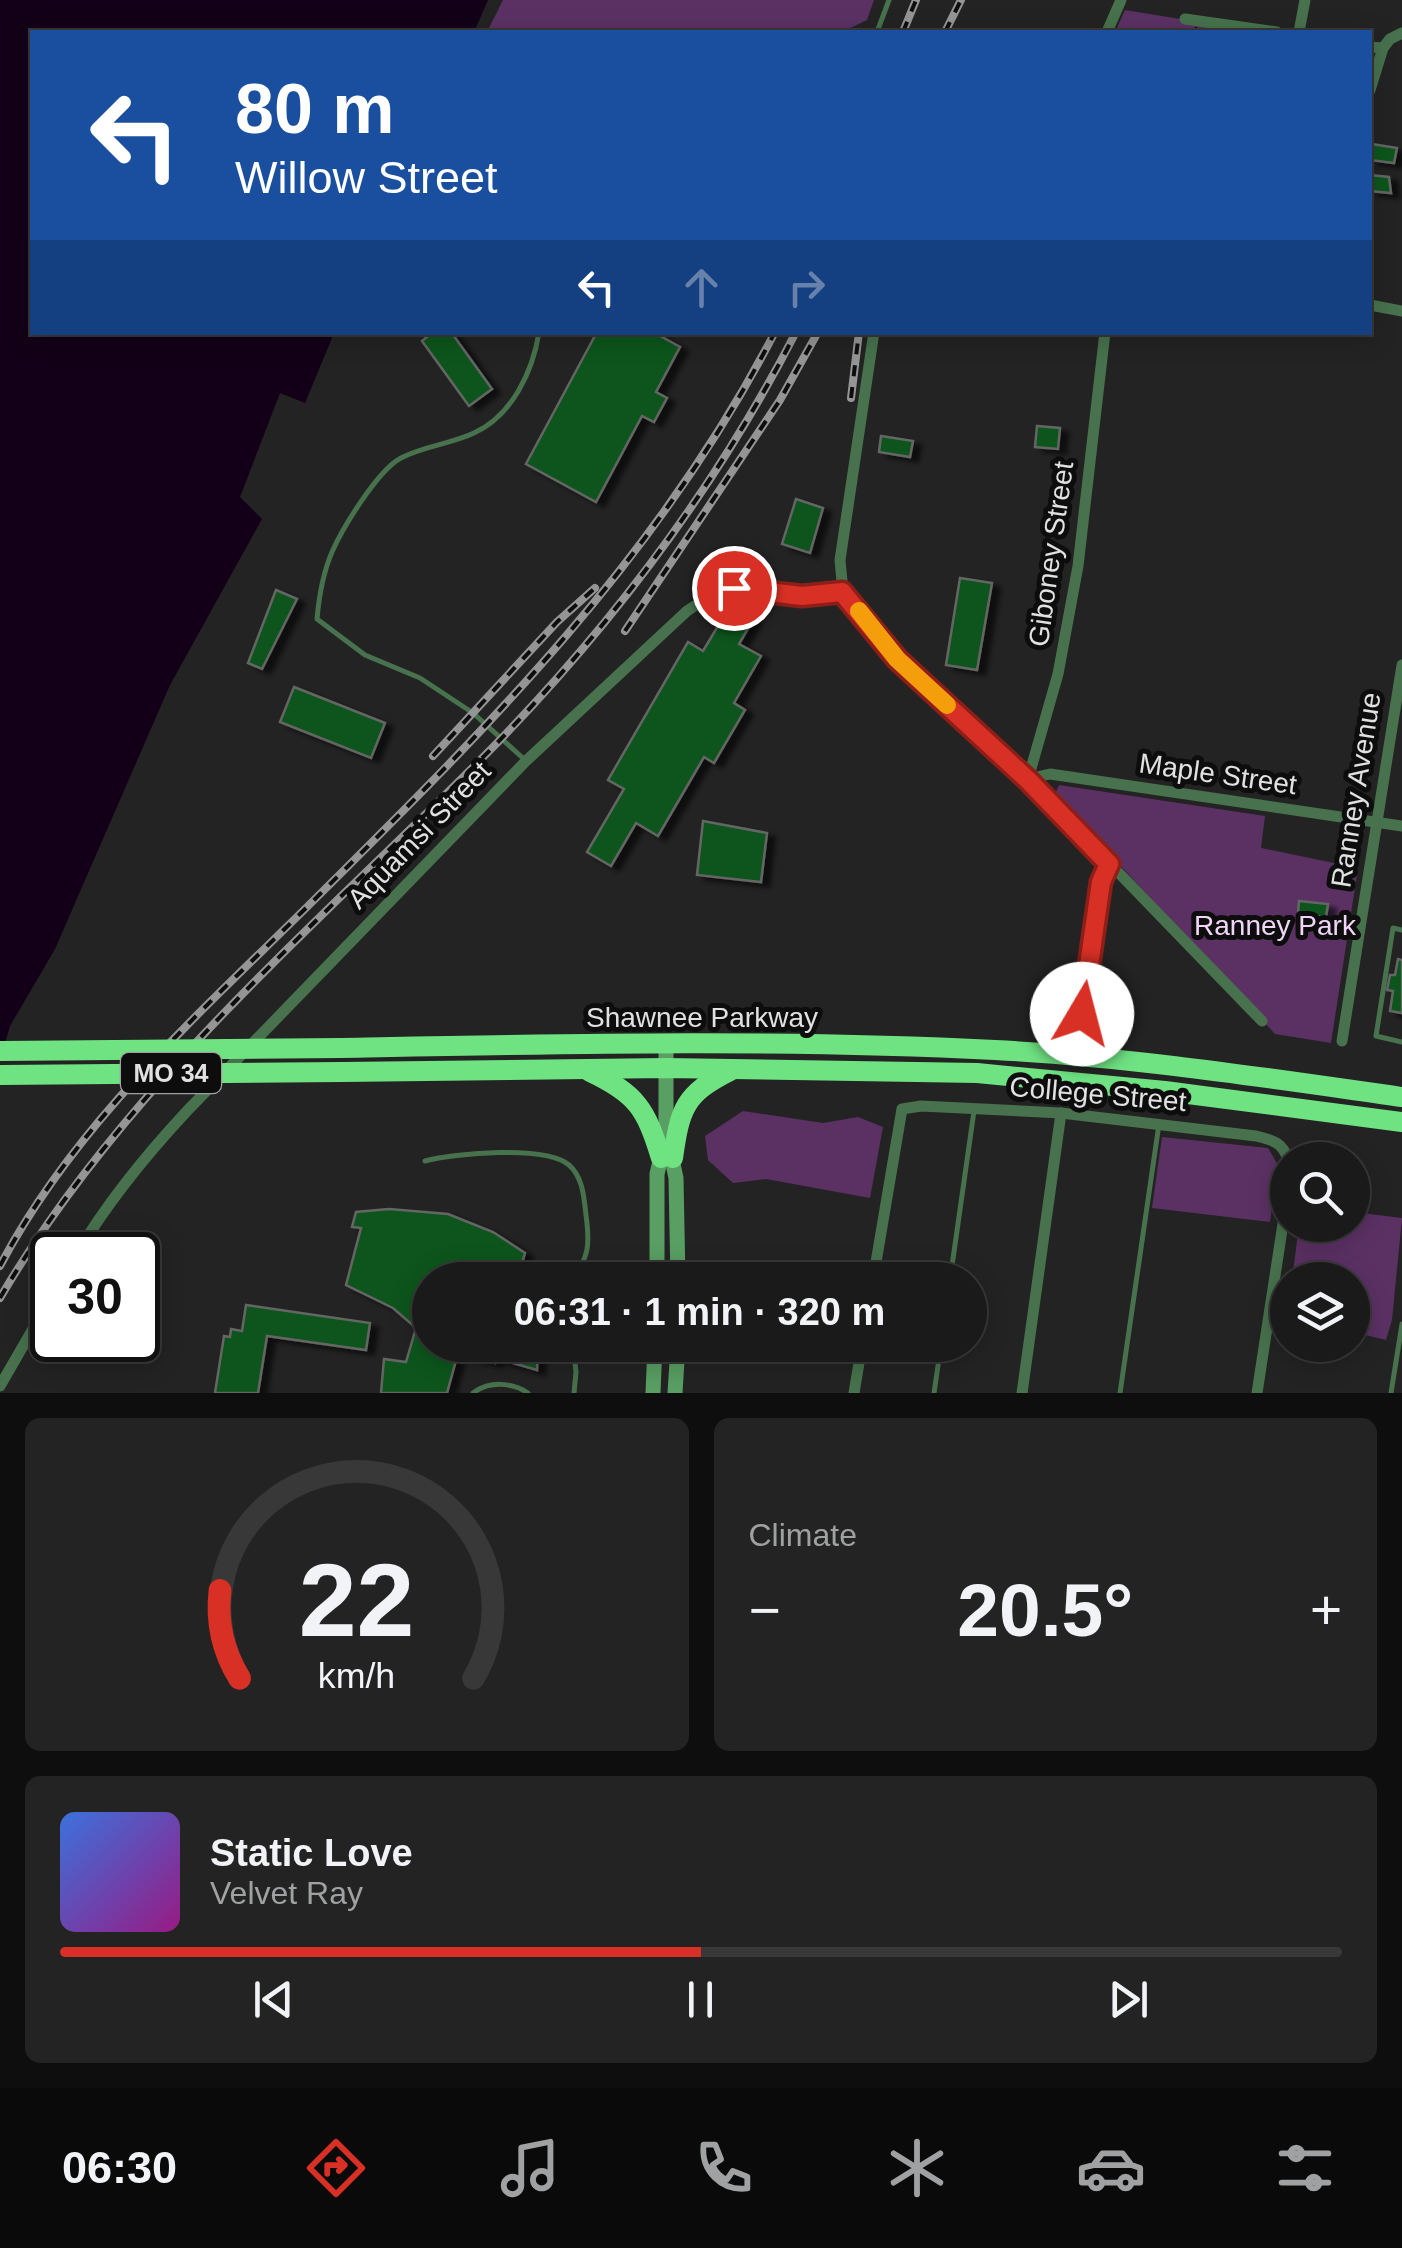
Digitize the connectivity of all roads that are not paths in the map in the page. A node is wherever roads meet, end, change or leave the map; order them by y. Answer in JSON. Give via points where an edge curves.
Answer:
{"nodes":[{"id":1,"x":889,"y":0,"type":"edge"},
{"id":2,"x":1122,"y":0,"type":"edge"},
{"id":3,"x":1305,"y":0,"type":"edge"},
{"id":4,"x":1185,"y":19,"type":"dead end"},
{"id":5,"x":879,"y":30,"type":"edge"},
{"id":6,"x":1109,"y":30,"type":"edge"},
{"id":7,"x":1263,"y":30,"type":"edge"},
{"id":8,"x":1299,"y":30,"type":"edge"},
{"id":9,"x":1402,"y":34,"type":"edge"},
{"id":10,"x":1376,"y":48,"type":"edge"},
{"id":11,"x":1372,"y":76,"type":"edge"},
{"id":12,"x":1372,"y":306,"type":"edge"},
{"id":13,"x":1402,"y":311,"type":"edge"},
{"id":14,"x":539,"y":335,"type":"edge"},
{"id":15,"x":874,"y":335,"type":"edge"},
{"id":16,"x":1105,"y":335,"type":"edge"},
{"id":17,"x":842,"y":592,"type":"junction"},
{"id":18,"x":1402,"y":665,"type":"edge"},
{"id":19,"x":526,"y":760,"type":"junction"},
{"id":20,"x":1028,"y":780,"type":"junction"},
{"id":21,"x":1375,"y":822,"type":"junction"},
{"id":22,"x":1402,"y":826,"type":"edge"},
{"id":23,"x":1109,"y":864,"type":"junction"},
{"id":24,"x":1402,"y":930,"type":"edge"},
{"id":25,"x":1082,"y":1014,"type":"dead end"},
{"id":26,"x":1262,"y":1021,"type":"dead end"},
{"id":27,"x":1342,"y":1041,"type":"dead end"},
{"id":28,"x":1402,"y":1042,"type":"edge"},
{"id":29,"x":666,"y":1043,"type":"junction"},
{"id":30,"x":0,"y":1051,"type":"edge"},
{"id":31,"x":584,"y":1068,"type":"junction"},
{"id":32,"x":666,"y":1068,"type":"junction"},
{"id":33,"x":734,"y":1069,"type":"junction"},
{"id":34,"x":0,"y":1075,"type":"edge"},
{"id":35,"x":1402,"y":1097,"type":"edge"},
{"id":36,"x":974,"y":1108,"type":"junction"},
{"id":37,"x":1061,"y":1113,"type":"junction"},
{"id":38,"x":1402,"y":1122,"type":"edge"},
{"id":39,"x":1160,"y":1124,"type":"junction"},
{"id":40,"x":1277,"y":1142,"type":"edge"},
{"id":41,"x":667,"y":1158,"type":"junction"},
{"id":42,"x":425,"y":1161,"type":"dead end"},
{"id":43,"x":89,"y":1232,"type":"edge"},
{"id":44,"x":1281,"y":1242,"type":"edge"},
{"id":45,"x":584,"y":1262,"type":"edge"},
{"id":46,"x":657,"y":1262,"type":"edge"},
{"id":47,"x":676,"y":1262,"type":"edge"},
{"id":48,"x":876,"y":1262,"type":"edge"},
{"id":49,"x":953,"y":1262,"type":"edge"},
{"id":50,"x":1402,"y":1324,"type":"edge"},
{"id":51,"x":30,"y":1334,"type":"edge"},
{"id":52,"x":575,"y":1362,"type":"edge"},
{"id":53,"x":654,"y":1362,"type":"edge"},
{"id":54,"x":677,"y":1362,"type":"edge"},
{"id":55,"x":859,"y":1362,"type":"edge"},
{"id":56,"x":939,"y":1362,"type":"edge"},
{"id":57,"x":0,"y":1386,"type":"edge"},
{"id":58,"x":473,"y":1393,"type":"edge"},
{"id":59,"x":528,"y":1393,"type":"edge"},
{"id":60,"x":574,"y":1393,"type":"edge"},
{"id":61,"x":653,"y":1393,"type":"edge"},
{"id":62,"x":675,"y":1393,"type":"edge"},
{"id":63,"x":854,"y":1393,"type":"edge"},
{"id":64,"x":934,"y":1393,"type":"edge"},
{"id":65,"x":1022,"y":1393,"type":"edge"},
{"id":66,"x":1120,"y":1393,"type":"edge"},
{"id":67,"x":1258,"y":1393,"type":"edge"},
{"id":68,"x":1391,"y":1393,"type":"edge"}],
"edges":[{"from":1,"to":5,"type":"lane"},
{"from":2,"to":6,"type":"street"},
{"from":3,"to":8,"type":"street"},
{"from":4,"to":7,"type":"street"},
{"from":9,"to":10,"type":"street"},
{"from":10,"to":11,"type":"street"},
{"from":12,"to":13,"type":"street"},
{"from":14,"to":19,"type":"lane","via":[[535,360],[510,404],[478,432],[398,459],[371,488],[333,550],[317,620],[364,655],[420,678],[473,713]]},
{"from":15,"to":17,"type":"street","via":[[840,560]]},
{"from":16,"to":20,"type":"street","name":"Giboney Street","via":[[1078,566],[1058,674]]},
{"from":17,"to":19,"type":"street","name":"Aquamsi Street","via":[[713,593]]},
{"from":17,"to":20,"type":"street","via":[[897,659]]},
{"from":18,"to":21,"type":"street","name":"Ranney Avenue"},
{"from":19,"to":43,"type":"street","name":"Aquamsi Street","via":[[159,1141]]},
{"from":20,"to":21,"type":"street","name":"Maple Street","via":[[1050,774]]},
{"from":20,"to":23,"type":"street"},
{"from":21,"to":22,"type":"street","name":"Maple Street"},
{"from":21,"to":27,"type":"street","name":"Ranney Avenue"},
{"from":23,"to":25,"type":"street"},
{"from":23,"to":26,"type":"street"},
{"from":24,"to":28,"type":"lane","via":[[1392,928],[1376,1036]]},
{"from":29,"to":30,"type":"highway","name":"Shawnee Parkway","number":"MO 34","bridge":true},
{"from":29,"to":32,"type":"street"},
{"from":29,"to":35,"type":"highway","name":"Shawnee Parkway","number":"MO 34","via":[[998,1050]]},
{"from":31,"to":32,"type":"highway","name":"Shawnee Parkway","number":"MO 34"},
{"from":31,"to":34,"type":"highway","name":"Shawnee Parkway","number":"MO 34","bridge":true},
{"from":31,"to":41,"type":"highway","via":[[637,1100]]},
{"from":32,"to":33,"type":"highway","name":"Shawnee Parkway","number":"MO 34"},
{"from":32,"to":41,"type":"street"},
{"from":33,"to":38,"type":"highway","name":"Shawnee Parkway","number":"MO 34","via":[[977,1073]]},
{"from":33,"to":41,"type":"highway","via":[[688,1099]]},
{"from":36,"to":37,"type":"street","name":"College Street"},
{"from":36,"to":48,"type":"street","name":"College Street","via":[[902,1109]]},
{"from":36,"to":49,"type":"lane"},
{"from":37,"to":39,"type":"street","name":"College Street"},
{"from":37,"to":65,"type":"street"},
{"from":39,"to":40,"type":"street","name":"College Street"},
{"from":39,"to":66,"type":"lane"},
{"from":41,"to":46,"type":"street","via":[[657,1174]]},
{"from":41,"to":47,"type":"street"},
{"from":42,"to":45,"type":"lane","via":[[509,1153],[569,1164],[583,1194]]},
{"from":44,"to":67,"type":"street"},
{"from":50,"to":68,"type":"lane"},
{"from":51,"to":57,"type":"street"},
{"from":52,"to":60,"type":"lane"},
{"from":53,"to":61,"type":"street"},
{"from":54,"to":62,"type":"street"},
{"from":55,"to":63,"type":"street"},
{"from":56,"to":64,"type":"lane"},
{"from":58,"to":59,"type":"lane","via":[[497,1384]]}]}
